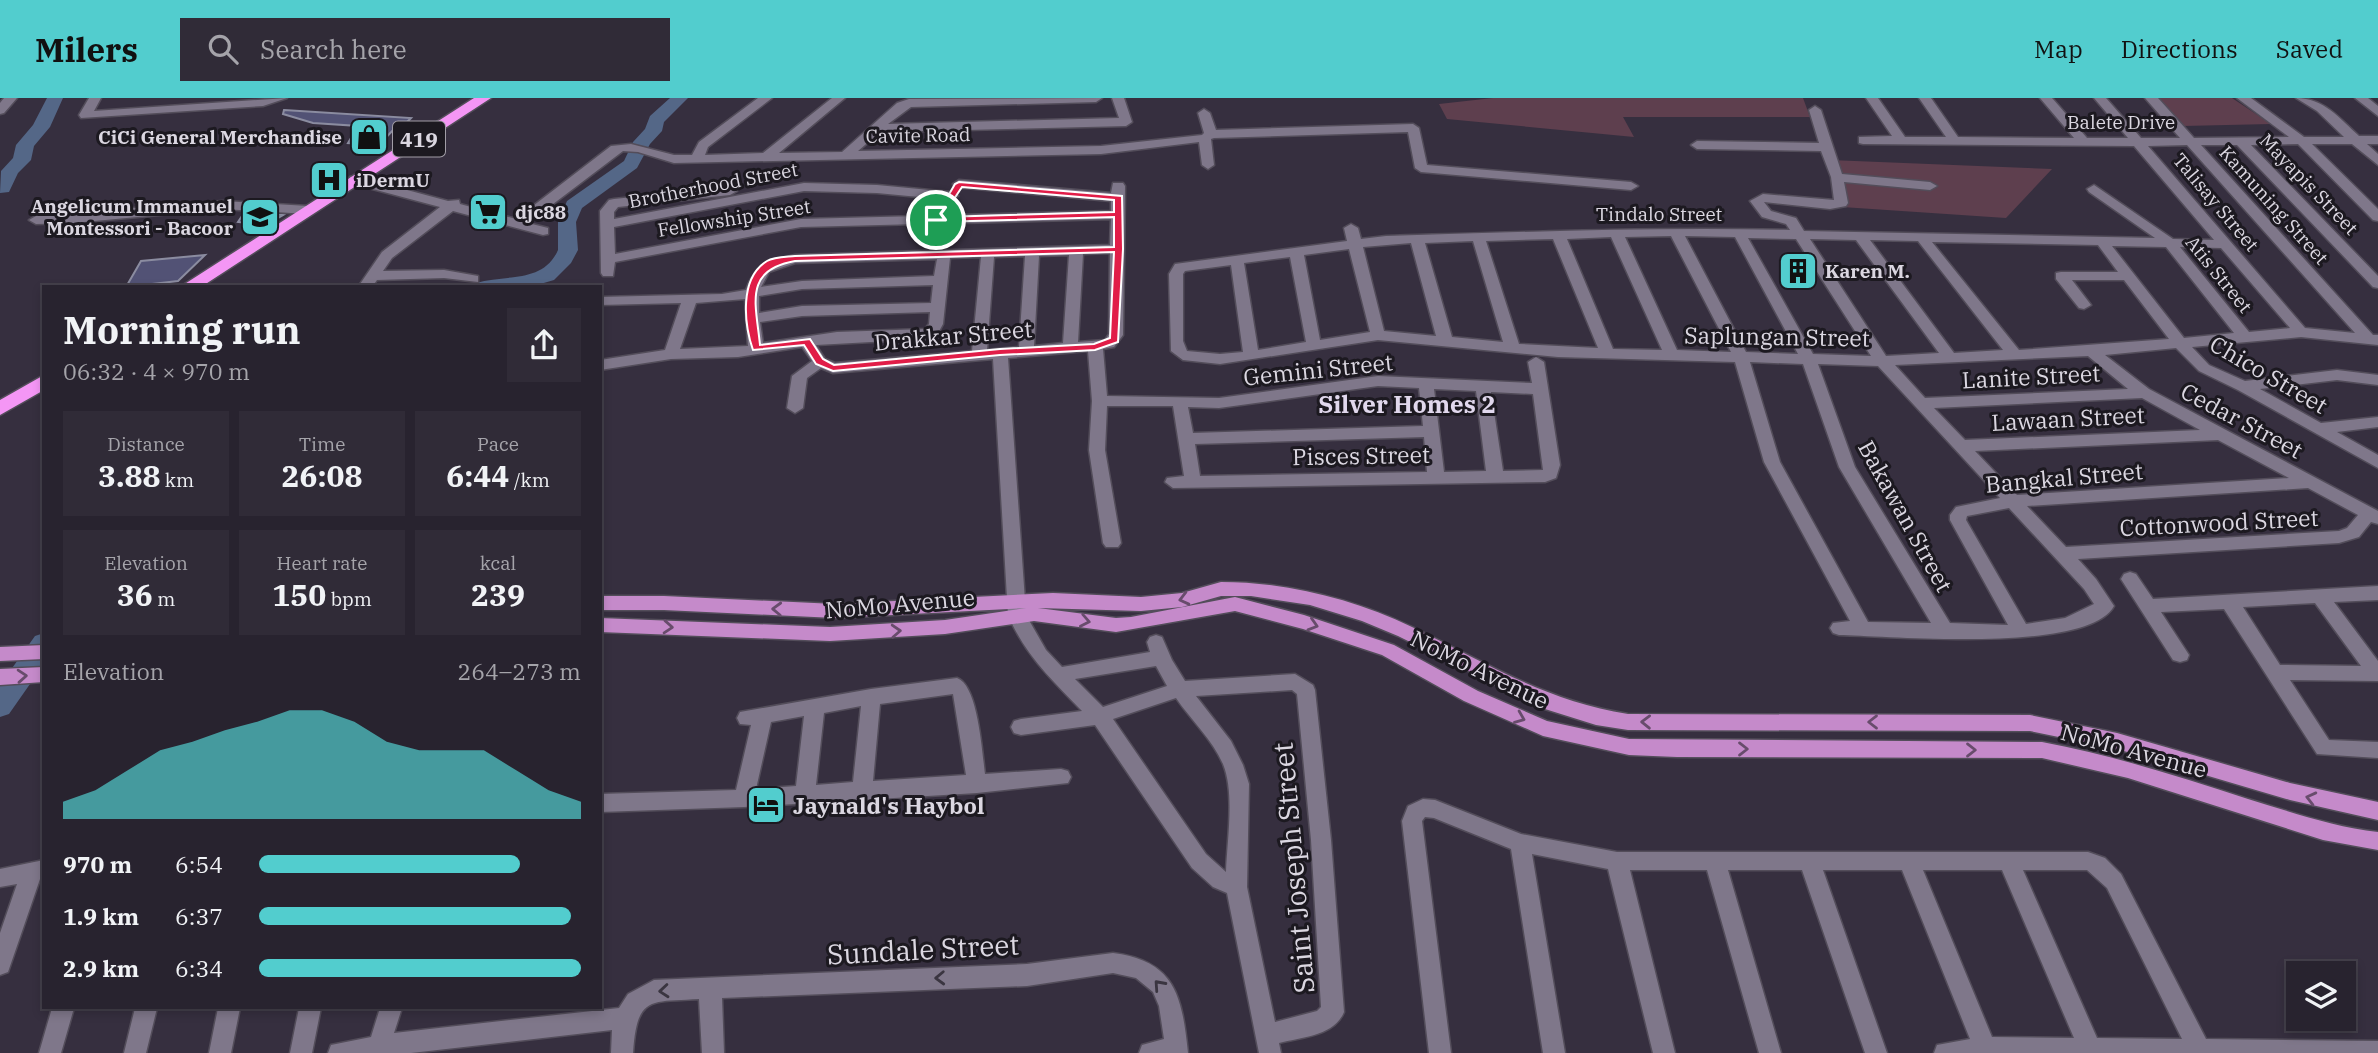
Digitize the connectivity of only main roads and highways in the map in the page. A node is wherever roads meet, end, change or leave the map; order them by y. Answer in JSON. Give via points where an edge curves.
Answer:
{"nodes":[{"id":1,"x":484,"y":98,"type":"edge"},
{"id":2,"x":192,"y":285,"type":"edge"},
{"id":3,"x":42,"y":382,"type":"edge"},
{"id":4,"x":0,"y":409,"type":"edge"},
{"id":5,"x":602,"y":603,"type":"edge"},
{"id":6,"x":1017,"y":608,"type":"junction"},
{"id":7,"x":602,"y":625,"type":"edge"},
{"id":8,"x":42,"y":652,"type":"edge"},
{"id":9,"x":6,"y":654,"type":"edge"},
{"id":10,"x":42,"y":674,"type":"edge"},
{"id":11,"x":0,"y":677,"type":"edge"},
{"id":12,"x":2378,"y":811,"type":"edge"},
{"id":13,"x":2378,"y":841,"type":"edge"}],
"edges":[{"from":1,"to":2,"type":"highway","number":"419"},
{"from":3,"to":4,"type":"highway"},
{"from":6,"to":5,"type":"main road","name":"NoMo Avenue","one_way":true,"via":[[835,611]]},
{"from":7,"to":6,"type":"main road","name":"NoMo Avenue","one_way":true,"via":[[830,634],[933,628]]},
{"from":12,"to":6,"type":"main road","name":"NoMo Avenue","one_way":true,"via":[[2299,796],[2086,732],[2030,723],[1628,722],[1596,717],[1522,691],[1368,616],[1310,598],[1221,589],[1157,603]]},
{"from":6,"to":13,"type":"main road","name":"NoMo Avenue","one_way":true,"via":[[1116,625],[1235,604],[1388,650],[1510,715],[1593,741],[1677,749],[2042,750],[2092,759],[2314,828]]},
{"from":8,"to":9,"type":"main road"},
{"from":11,"to":10,"type":"main road","one_way":true}]}
